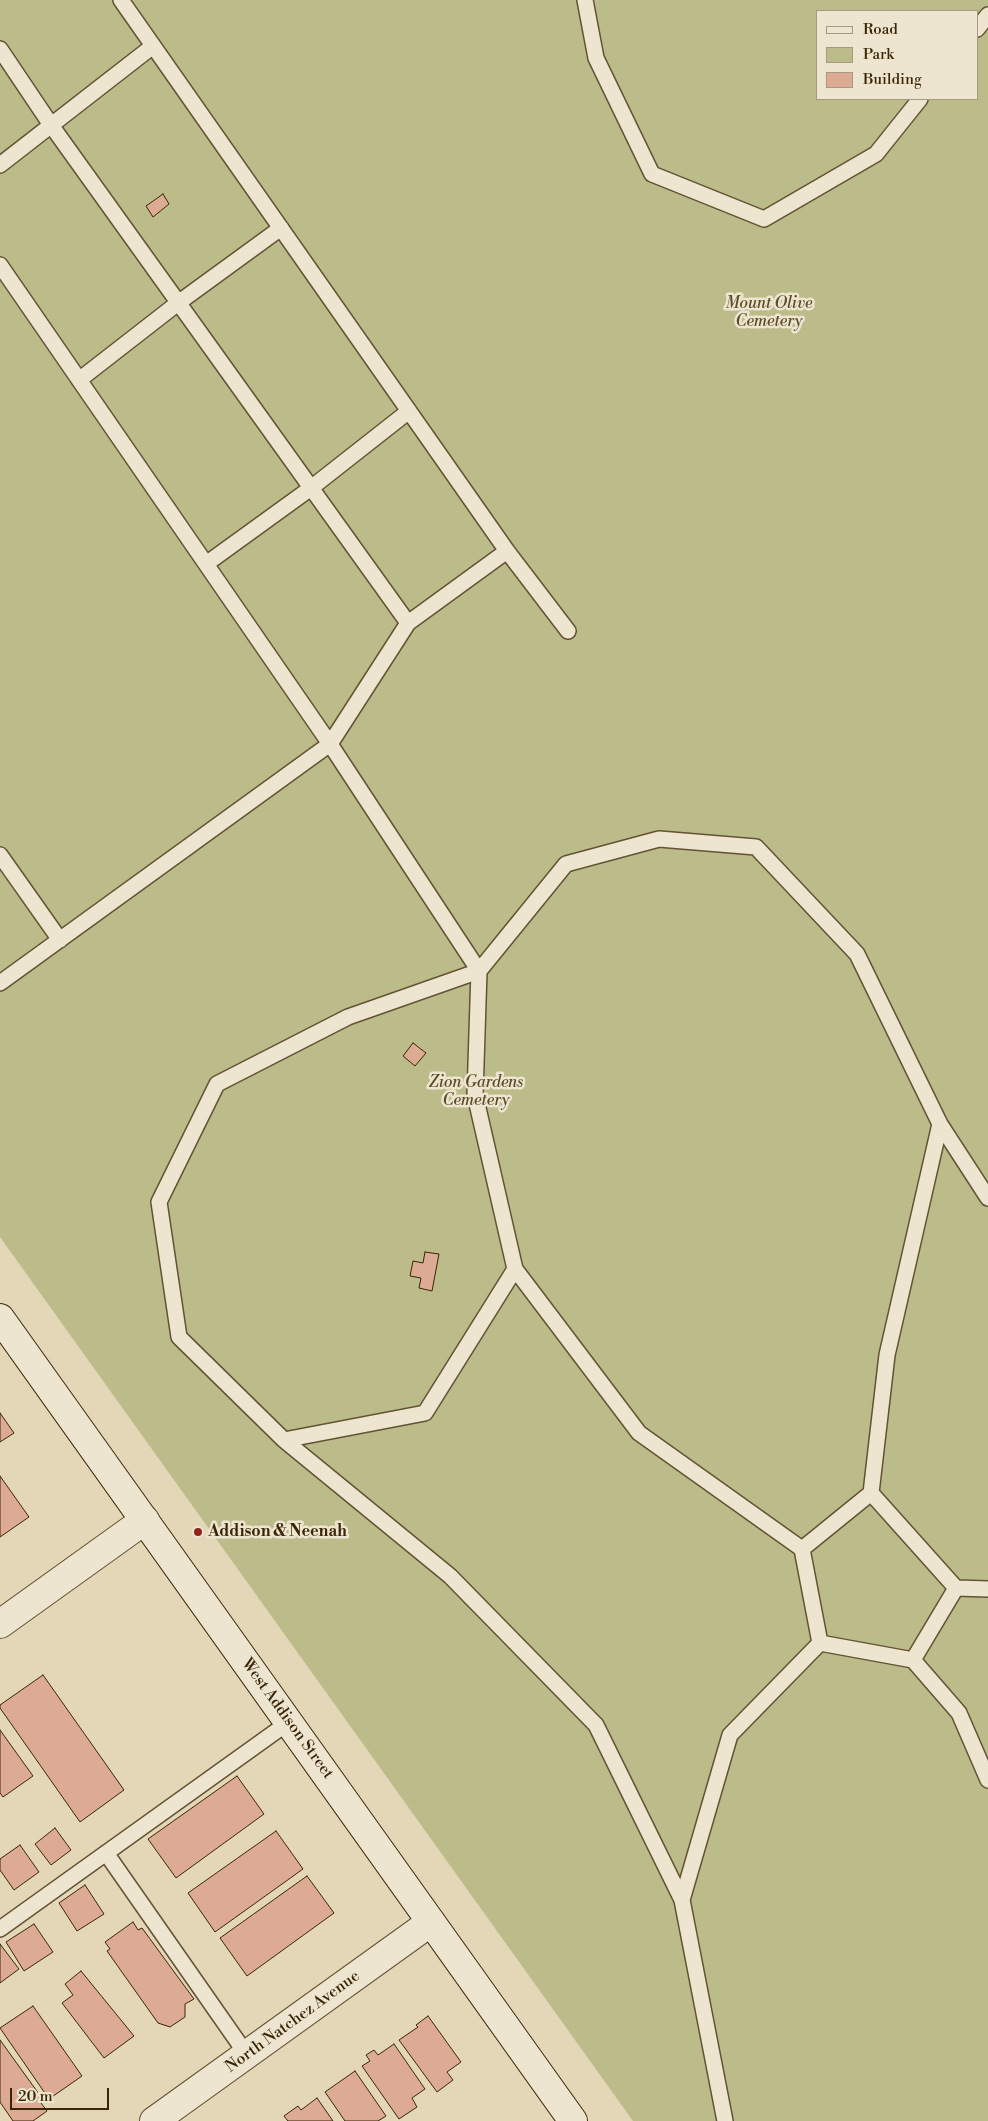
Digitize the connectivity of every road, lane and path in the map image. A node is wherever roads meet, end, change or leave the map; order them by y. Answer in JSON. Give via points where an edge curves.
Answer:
{"nodes":[{"id":1,"x":121,"y":0,"type":"edge"},
{"id":2,"x":585,"y":0,"type":"edge"},
{"id":3,"x":988,"y":15,"type":"edge"},
{"id":4,"x":978,"y":28,"type":"edge"},
{"id":5,"x":153,"y":46,"type":"junction"},
{"id":6,"x":0,"y":49,"type":"edge"},
{"id":7,"x":919,"y":100,"type":"edge"},
{"id":8,"x":51,"y":125,"type":"junction"},
{"id":9,"x":0,"y":165,"type":"edge"},
{"id":10,"x":281,"y":228,"type":"junction"},
{"id":11,"x":0,"y":265,"type":"edge"},
{"id":12,"x":178,"y":303,"type":"junction"},
{"id":13,"x":79,"y":380,"type":"junction"},
{"id":14,"x":409,"y":411,"type":"junction"},
{"id":15,"x":311,"y":488,"type":"junction"},
{"id":16,"x":507,"y":551,"type":"junction"},
{"id":17,"x":206,"y":564,"type":"junction"},
{"id":18,"x":408,"y":623,"type":"junction"},
{"id":19,"x":568,"y":631,"type":"dead end"},
{"id":20,"x":330,"y":744,"type":"junction"},
{"id":21,"x":0,"y":855,"type":"edge"},
{"id":22,"x":60,"y":940,"type":"junction"},
{"id":23,"x":479,"y":970,"type":"junction"},
{"id":24,"x":0,"y":983,"type":"edge"},
{"id":25,"x":940,"y":1124,"type":"junction"},
{"id":26,"x":988,"y":1198,"type":"edge"},
{"id":27,"x":514,"y":1269,"type":"junction"},
{"id":28,"x":1,"y":1321,"type":"edge"},
{"id":29,"x":284,"y":1440,"type":"junction"},
{"id":30,"x":871,"y":1493,"type":"junction"},
{"id":31,"x":145,"y":1520,"type":"junction"},
{"id":32,"x":802,"y":1549,"type":"junction"},
{"id":33,"x":956,"y":1588,"type":"junction"},
{"id":34,"x":988,"y":1589,"type":"edge"},
{"id":35,"x":0,"y":1624,"type":"edge"},
{"id":36,"x":820,"y":1643,"type":"junction"},
{"id":37,"x":913,"y":1660,"type":"junction"},
{"id":38,"x":289,"y":1722,"type":"junction"},
{"id":39,"x":988,"y":1780,"type":"edge"},
{"id":40,"x":106,"y":1852,"type":"junction"},
{"id":41,"x":682,"y":1900,"type":"junction"},
{"id":42,"x":431,"y":1922,"type":"junction"},
{"id":43,"x":0,"y":1929,"type":"edge"},
{"id":44,"x":247,"y":2054,"type":"junction"},
{"id":45,"x":154,"y":2121,"type":"edge"},
{"id":46,"x":574,"y":2121,"type":"edge"},
{"id":47,"x":725,"y":2121,"type":"edge"}],
"edges":[{"from":1,"to":5,"type":"lane"},
{"from":2,"to":7,"type":"lane","via":[[596,58],[652,174],[764,219],[876,154]]},
{"from":3,"to":4,"type":"lane"},
{"from":5,"to":8,"type":"lane"},
{"from":5,"to":10,"type":"lane"},
{"from":6,"to":8,"type":"lane"},
{"from":8,"to":9,"type":"lane"},
{"from":8,"to":12,"type":"lane"},
{"from":10,"to":12,"type":"lane"},
{"from":10,"to":14,"type":"lane"},
{"from":11,"to":13,"type":"lane"},
{"from":12,"to":13,"type":"lane"},
{"from":12,"to":15,"type":"lane"},
{"from":13,"to":17,"type":"lane"},
{"from":14,"to":15,"type":"lane"},
{"from":14,"to":16,"type":"lane"},
{"from":15,"to":17,"type":"lane"},
{"from":15,"to":18,"type":"lane"},
{"from":16,"to":18,"type":"lane"},
{"from":16,"to":19,"type":"lane"},
{"from":17,"to":20,"type":"lane"},
{"from":18,"to":20,"type":"lane"},
{"from":20,"to":22,"type":"lane"},
{"from":20,"to":23,"type":"lane"},
{"from":21,"to":22,"type":"lane"},
{"from":22,"to":24,"type":"lane"},
{"from":23,"to":25,"type":"lane","via":[[566,864],[659,839],[756,847],[857,954]]},
{"from":23,"to":27,"type":"lane","via":[[475,1095]]},
{"from":23,"to":29,"type":"lane","via":[[348,1017],[217,1084],[159,1202],[179,1337]]},
{"from":25,"to":26,"type":"lane"},
{"from":25,"to":30,"type":"lane","via":[[887,1355]]},
{"from":27,"to":29,"type":"lane","via":[[425,1414]]},
{"from":27,"to":32,"type":"lane","via":[[639,1433]]},
{"from":28,"to":31,"type":"street","name":"West Addison Street"},
{"from":29,"to":41,"type":"lane","via":[[450,1576],[596,1725]]},
{"from":30,"to":32,"type":"lane"},
{"from":30,"to":33,"type":"lane"},
{"from":31,"to":35,"type":"street"},
{"from":31,"to":38,"type":"street","name":"West Addison Street"},
{"from":32,"to":36,"type":"lane"},
{"from":33,"to":34,"type":"lane"},
{"from":33,"to":37,"type":"lane"},
{"from":36,"to":37,"type":"lane"},
{"from":36,"to":41,"type":"lane","via":[[730,1735]]},
{"from":37,"to":39,"type":"lane","via":[[959,1713]]},
{"from":38,"to":40,"type":"lane"},
{"from":38,"to":42,"type":"street","name":"West Addison Street"},
{"from":40,"to":43,"type":"lane"},
{"from":40,"to":44,"type":"lane"},
{"from":41,"to":47,"type":"lane"},
{"from":42,"to":44,"type":"street","name":"North Natchez Avenue"},
{"from":42,"to":46,"type":"street","name":"West Addison Street"},
{"from":44,"to":45,"type":"street","name":"North Natchez Avenue"}]}
